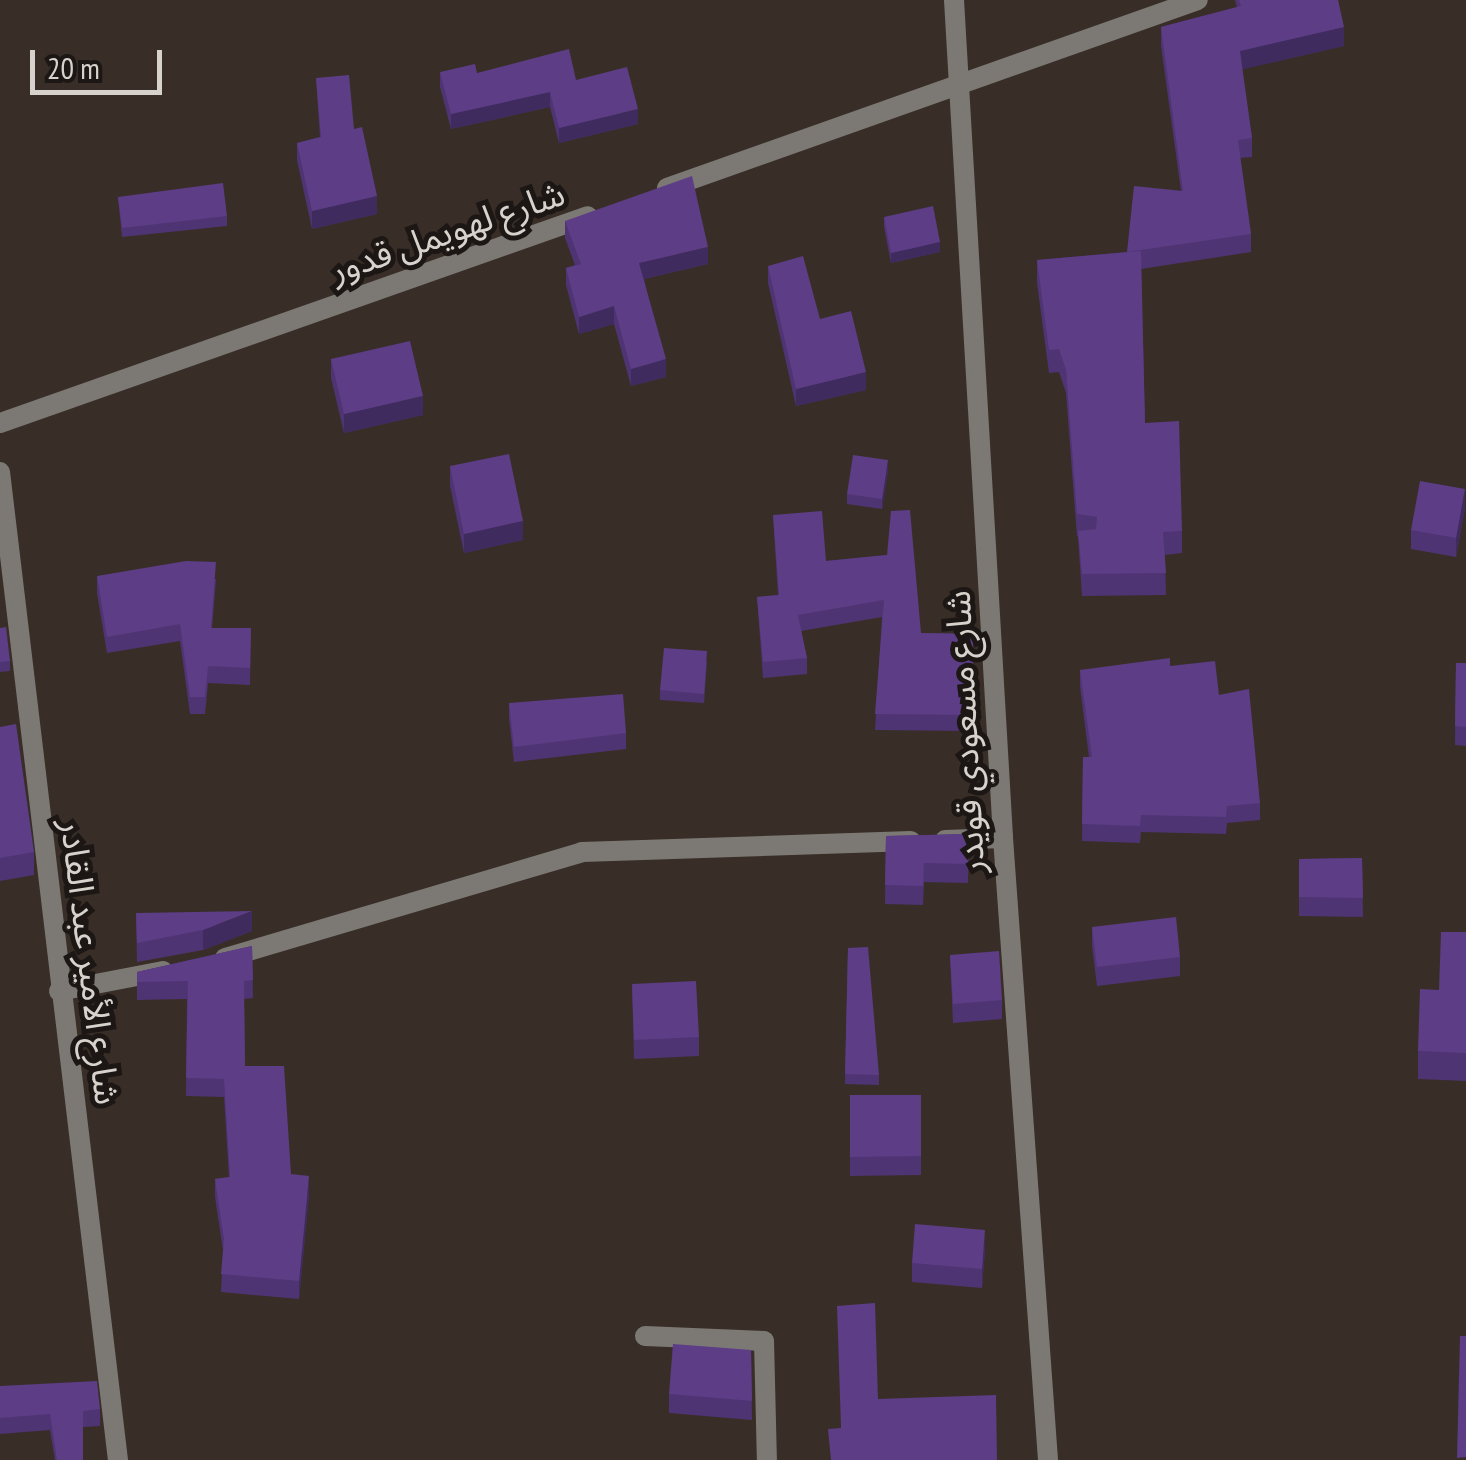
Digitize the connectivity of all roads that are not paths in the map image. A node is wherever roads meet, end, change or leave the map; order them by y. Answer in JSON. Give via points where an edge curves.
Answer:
{"nodes":[{"id":1,"x":954,"y":0,"type":"edge"},
{"id":2,"x":1198,"y":0,"type":"edge"},
{"id":3,"x":958,"y":86,"type":"junction"},
{"id":4,"x":639,"y":198,"type":"edge"},
{"id":5,"x":602,"y":211,"type":"edge"},
{"id":6,"x":0,"y":423,"type":"edge"},
{"id":7,"x":0,"y":472,"type":"edge"},
{"id":8,"x":1003,"y":838,"type":"junction"},
{"id":9,"x":59,"y":991,"type":"junction"},
{"id":10,"x":644,"y":1336,"type":"dead end"},
{"id":11,"x":118,"y":1460,"type":"edge"},
{"id":12,"x":767,"y":1460,"type":"edge"},
{"id":13,"x":1048,"y":1460,"type":"edge"}],
"edges":[{"from":1,"to":3,"type":"street","name":"شارع مسعودي قويدر"},
{"from":2,"to":3,"type":"street"},
{"from":3,"to":4,"type":"street"},
{"from":3,"to":8,"type":"street","name":"شارع مسعودي قويدر"},
{"from":5,"to":6,"type":"street","name":"شارع لهويمل قدور"},
{"from":7,"to":9,"type":"street","name":"شارع الأمير عبد القادر"},
{"from":8,"to":9,"type":"street","via":[[582,852],[196,965]]},
{"from":8,"to":13,"type":"street","name":"شارع مسعودي قويدر"},
{"from":9,"to":11,"type":"street","name":"شارع الأمير عبد القادر"},
{"from":10,"to":12,"type":"street","via":[[764,1340]]}]}
